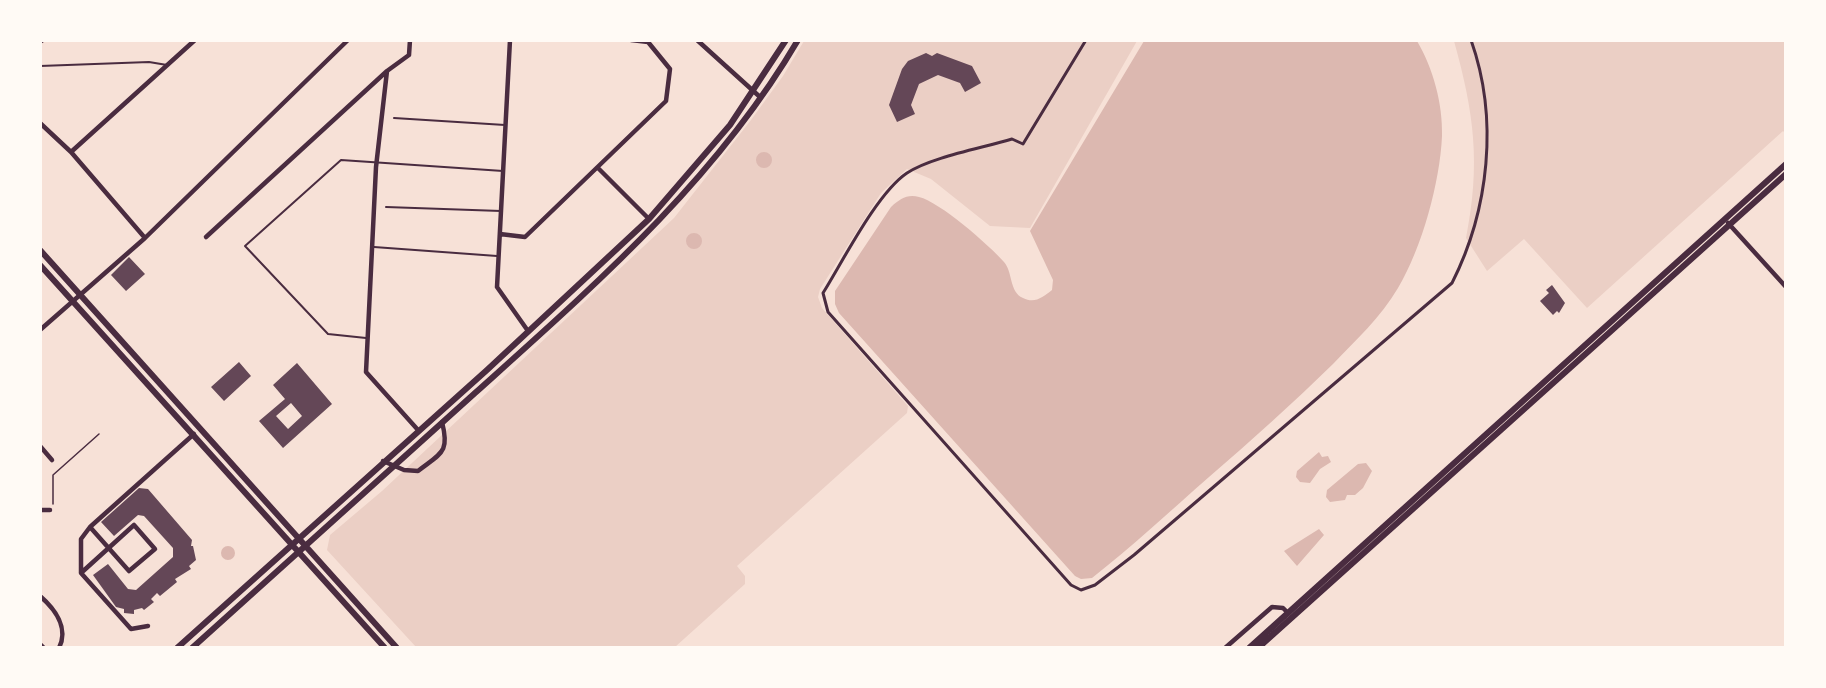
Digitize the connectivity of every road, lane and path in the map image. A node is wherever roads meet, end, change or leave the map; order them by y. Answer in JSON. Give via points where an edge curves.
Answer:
{"nodes":[{"id":1,"x":195,"y":40,"type":"edge"},
{"id":2,"x":348,"y":40,"type":"edge"},
{"id":3,"x":410,"y":40,"type":"edge"},
{"id":4,"x":510,"y":40,"type":"edge"},
{"id":5,"x":631,"y":40,"type":"edge"},
{"id":6,"x":698,"y":40,"type":"edge"},
{"id":7,"x":786,"y":40,"type":"edge"},
{"id":8,"x":798,"y":40,"type":"edge"},
{"id":9,"x":1086,"y":40,"type":"edge"},
{"id":10,"x":1471,"y":40,"type":"edge"},
{"id":11,"x":167,"y":65,"type":"junction"},
{"id":12,"x":40,"y":66,"type":"edge"},
{"id":13,"x":387,"y":71,"type":"junction"},
{"id":14,"x":753,"y":91,"type":"junction"},
{"id":15,"x":760,"y":96,"type":"junction"},
{"id":16,"x":394,"y":118,"type":"dead end"},
{"id":17,"x":40,"y":123,"type":"edge"},
{"id":18,"x":505,"y":125,"type":"junction"},
{"id":19,"x":71,"y":152,"type":"junction"},
{"id":20,"x":377,"y":162,"type":"junction"},
{"id":21,"x":1785,"y":164,"type":"edge"},
{"id":22,"x":598,"y":168,"type":"junction"},
{"id":23,"x":503,"y":171,"type":"junction"},
{"id":24,"x":1785,"y":174,"type":"edge"},
{"id":25,"x":386,"y":207,"type":"dead end"},
{"id":26,"x":501,"y":211,"type":"junction"},
{"id":27,"x":649,"y":219,"type":"junction"},
{"id":28,"x":1727,"y":221,"type":"junction"},
{"id":29,"x":500,"y":234,"type":"junction"},
{"id":30,"x":206,"y":237,"type":"dead end"},
{"id":31,"x":145,"y":238,"type":"junction"},
{"id":32,"x":371,"y":247,"type":"junction"},
{"id":33,"x":40,"y":250,"type":"edge"},
{"id":34,"x":499,"y":256,"type":"junction"},
{"id":35,"x":40,"y":265,"type":"edge"},
{"id":36,"x":1785,"y":287,"type":"edge"},
{"id":37,"x":81,"y":295,"type":"junction"},
{"id":38,"x":72,"y":301,"type":"junction"},
{"id":39,"x":40,"y":330,"type":"edge"},
{"id":40,"x":528,"y":331,"type":"junction"},
{"id":41,"x":366,"y":338,"type":"junction"},
{"id":42,"x":442,"y":422,"type":"junction"},
{"id":43,"x":418,"y":430,"type":"junction"},
{"id":44,"x":99,"y":434,"type":"dead end"},
{"id":45,"x":194,"y":434,"type":"junction"},
{"id":46,"x":40,"y":446,"type":"edge"},
{"id":47,"x":52,"y":460,"type":"dead end"},
{"id":48,"x":383,"y":461,"type":"junction"},
{"id":49,"x":393,"y":466,"type":"junction"},
{"id":50,"x":40,"y":510,"type":"edge"},
{"id":51,"x":50,"y":510,"type":"joint"},
{"id":52,"x":90,"y":527,"type":"junction"},
{"id":53,"x":299,"y":536,"type":"junction"},
{"id":54,"x":291,"y":544,"type":"junction"},
{"id":55,"x":307,"y":544,"type":"junction"},
{"id":56,"x":108,"y":548,"type":"junction"},
{"id":57,"x":298,"y":552,"type":"junction"},
{"id":58,"x":81,"y":573,"type":"junction"},
{"id":59,"x":1320,"y":588,"type":"junction"},
{"id":60,"x":40,"y":596,"type":"edge"},
{"id":61,"x":1288,"y":613,"type":"junction"},
{"id":62,"x":148,"y":626,"type":"dead end"},
{"id":63,"x":40,"y":644,"type":"edge"},
{"id":64,"x":44,"y":648,"type":"edge"},
{"id":65,"x":59,"y":648,"type":"edge"},
{"id":66,"x":177,"y":648,"type":"edge"},
{"id":67,"x":192,"y":648,"type":"edge"},
{"id":68,"x":385,"y":648,"type":"edge"},
{"id":69,"x":397,"y":648,"type":"edge"},
{"id":70,"x":1225,"y":648,"type":"edge"},
{"id":71,"x":1249,"y":648,"type":"edge"},
{"id":72,"x":1258,"y":648,"type":"edge"}],
"edges":[{"from":1,"to":11,"type":"street"},
{"from":2,"to":31,"type":"street"},
{"from":3,"to":13,"type":"street","via":[[409,55]]},
{"from":4,"to":18,"type":"street"},
{"from":5,"to":22,"type":"street","via":[[648,42],[670,69],[666,101]]},
{"from":6,"to":14,"type":"street"},
{"from":7,"to":14,"type":"main road"},
{"from":8,"to":15,"type":"main road"},
{"from":9,"to":10,"type":"street","via":[[1023,144],[1012,139],[901,177],[823,293],[828,312],[877,369],[1071,585],[1081,590],[1095,585],[1134,555],[1452,283],[1476,225],[1484,188],[1485,110]]},
{"from":11,"to":12,"type":"lane","via":[[149,62]]},
{"from":11,"to":19,"type":"street"},
{"from":13,"to":20,"type":"street"},
{"from":13,"to":30,"type":"street"},
{"from":14,"to":15,"type":"street"},
{"from":14,"to":27,"type":"main road","via":[[730,125]]},
{"from":15,"to":42,"type":"main road","via":[[665,216]]},
{"from":16,"to":18,"type":"lane"},
{"from":17,"to":19,"type":"street"},
{"from":18,"to":23,"type":"street"},
{"from":19,"to":31,"type":"street"},
{"from":20,"to":23,"type":"lane"},
{"from":20,"to":32,"type":"street"},
{"from":20,"to":41,"type":"lane","via":[[341,160],[245,246],[328,333]]},
{"from":21,"to":28,"type":"main road"},
{"from":22,"to":27,"type":"street"},
{"from":22,"to":29,"type":"street","via":[[525,237]]},
{"from":23,"to":26,"type":"street"},
{"from":24,"to":28,"type":"main road"},
{"from":25,"to":26,"type":"lane"},
{"from":26,"to":29,"type":"street"},
{"from":27,"to":40,"type":"main road"},
{"from":28,"to":36,"type":"street"},
{"from":28,"to":59,"type":"main road"},
{"from":29,"to":34,"type":"street"},
{"from":31,"to":37,"type":"street"},
{"from":32,"to":34,"type":"lane"},
{"from":32,"to":41,"type":"street"},
{"from":33,"to":37,"type":"main road"},
{"from":34,"to":40,"type":"street","via":[[497,287]]},
{"from":35,"to":38,"type":"main road"},
{"from":37,"to":38,"type":"street"},
{"from":37,"to":53,"type":"main road"},
{"from":38,"to":39,"type":"street"},
{"from":38,"to":45,"type":"main road"},
{"from":40,"to":43,"type":"main road"},
{"from":41,"to":43,"type":"street","via":[[366,372]]},
{"from":42,"to":49,"type":"main road"},
{"from":42,"to":49,"type":"street","via":[[447,441],[444,449],[418,471]]},
{"from":43,"to":48,"type":"main road"},
{"from":44,"to":51,"type":"path","via":[[53,475],[54,502]]},
{"from":45,"to":52,"type":"street"},
{"from":45,"to":54,"type":"main road"},
{"from":46,"to":47,"type":"street"},
{"from":48,"to":49,"type":"street"},
{"from":48,"to":53,"type":"main road"},
{"from":49,"to":55,"type":"main road"},
{"from":50,"to":51,"type":"street"},
{"from":52,"to":56,"type":"street"},
{"from":52,"to":58,"type":"street","via":[[81,539]]},
{"from":53,"to":54,"type":"main road"},
{"from":53,"to":55,"type":"main road"},
{"from":54,"to":57,"type":"main road"},
{"from":54,"to":66,"type":"main road"},
{"from":55,"to":57,"type":"main road"},
{"from":55,"to":69,"type":"main road"},
{"from":56,"to":56,"type":"street","via":[[129,572],[155,549],[134,525]]},
{"from":56,"to":58,"type":"street"},
{"from":57,"to":67,"type":"main road"},
{"from":57,"to":68,"type":"main road"},
{"from":58,"to":62,"type":"street","via":[[131,628]]},
{"from":59,"to":61,"type":"main road"},
{"from":59,"to":72,"type":"main road"},
{"from":60,"to":65,"type":"street","via":[[61,620]]},
{"from":61,"to":70,"type":"street","via":[[1272,607]]},
{"from":61,"to":71,"type":"main road"},
{"from":63,"to":64,"type":"street"}]}
